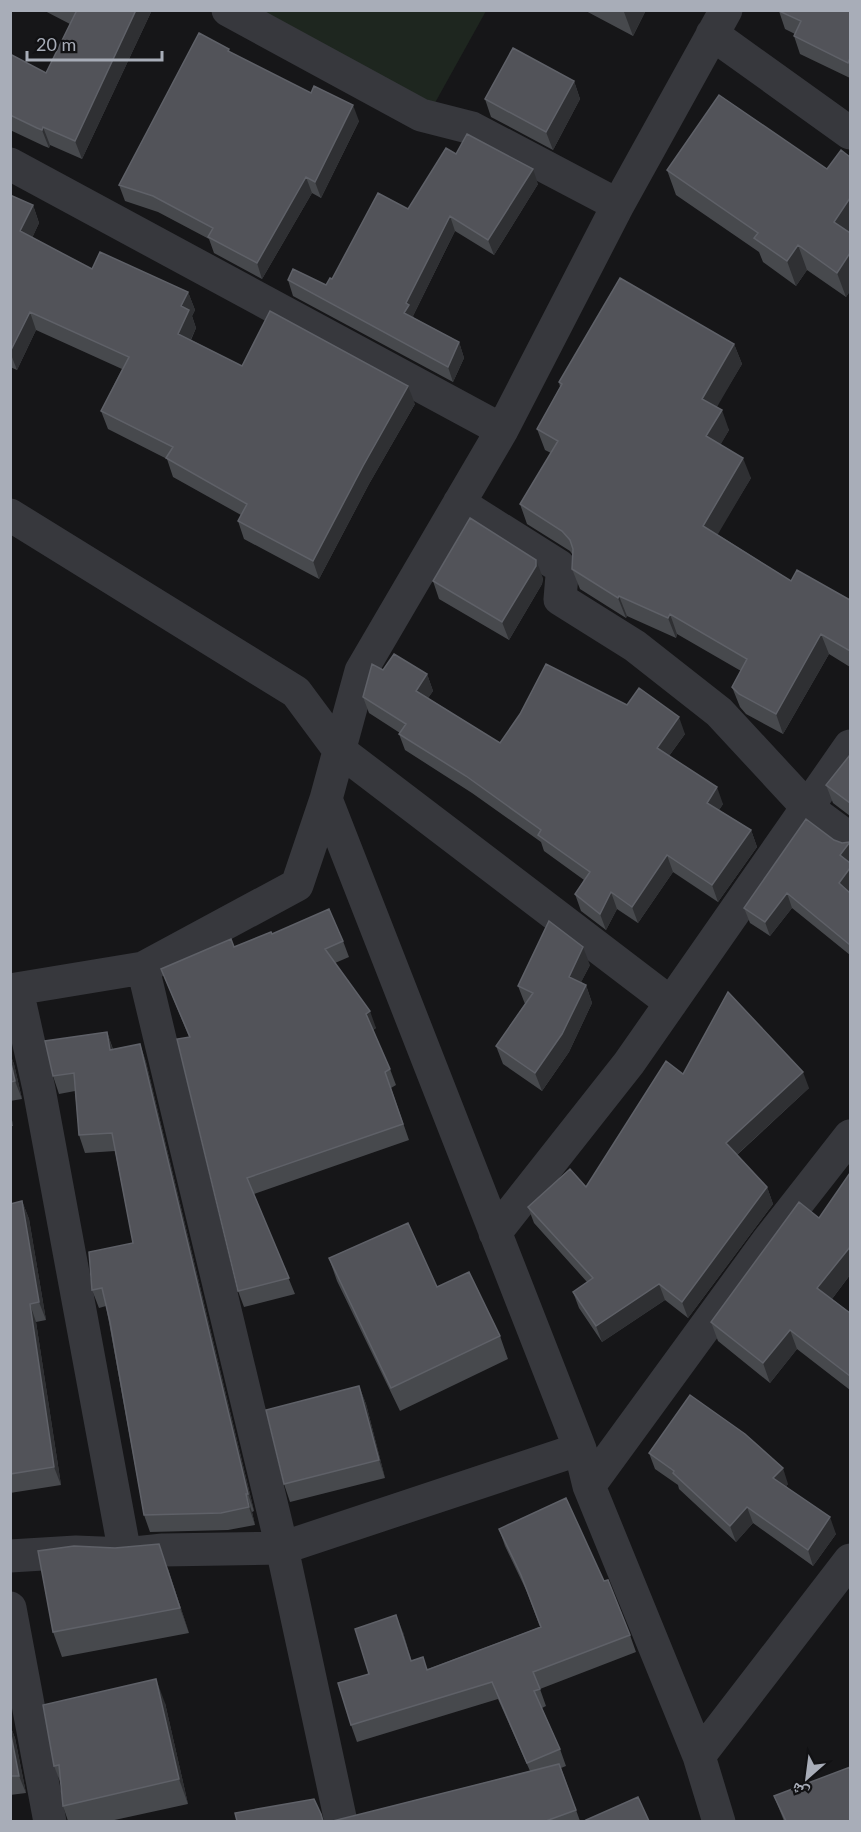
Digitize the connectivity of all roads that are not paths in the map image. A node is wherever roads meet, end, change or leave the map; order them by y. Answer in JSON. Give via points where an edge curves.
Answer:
{"nodes":[{"id":1,"x":228,"y":10,"type":"edge"},
{"id":2,"x":719,"y":22,"type":"edge"},
{"id":3,"x":850,"y":133,"type":"edge"},
{"id":4,"x":10,"y":164,"type":"edge"},
{"id":5,"x":618,"y":205,"type":"junction"},
{"id":6,"x":502,"y":430,"type":"junction"},
{"id":7,"x":459,"y":504,"type":"junction"},
{"id":8,"x":10,"y":515,"type":"edge"},
{"id":9,"x":850,"y":746,"type":"edge"},
{"id":10,"x":339,"y":750,"type":"junction"},
{"id":11,"x":326,"y":800,"type":"junction"},
{"id":12,"x":807,"y":808,"type":"junction"},
{"id":13,"x":850,"y":839,"type":"edge"},
{"id":14,"x":143,"y":968,"type":"junction"},
{"id":15,"x":14,"y":990,"type":"edge"},
{"id":16,"x":671,"y":1003,"type":"junction"},
{"id":17,"x":850,"y":1136,"type":"edge"},
{"id":18,"x":495,"y":1233,"type":"junction"},
{"id":19,"x":580,"y":1449,"type":"junction"},
{"id":20,"x":589,"y":1486,"type":"junction"},
{"id":21,"x":282,"y":1548,"type":"junction"},
{"id":22,"x":125,"y":1554,"type":"junction"},
{"id":23,"x":10,"y":1556,"type":"edge"},
{"id":24,"x":850,"y":1560,"type":"edge"},
{"id":25,"x":10,"y":1608,"type":"edge"},
{"id":26,"x":699,"y":1756,"type":"junction"},
{"id":27,"x":50,"y":1821,"type":"edge"},
{"id":28,"x":341,"y":1821,"type":"edge"},
{"id":29,"x":719,"y":1821,"type":"edge"}],
"edges":[{"from":1,"to":5,"type":"street","via":[[422,115],[472,128]]},
{"from":2,"to":3,"type":"street"},
{"from":2,"to":5,"type":"street"},
{"from":4,"to":6,"type":"street"},
{"from":5,"to":6,"type":"street"},
{"from":6,"to":7,"type":"street"},
{"from":7,"to":10,"type":"street","via":[[361,671]]},
{"from":7,"to":12,"type":"street","via":[[559,566],[560,599],[635,646],[719,712]]},
{"from":8,"to":10,"type":"street","via":[[296,692]]},
{"from":9,"to":12,"type":"street"},
{"from":10,"to":11,"type":"street"},
{"from":10,"to":16,"type":"street"},
{"from":11,"to":14,"type":"street","via":[[297,885]]},
{"from":11,"to":18,"type":"street"},
{"from":12,"to":13,"type":"street"},
{"from":12,"to":16,"type":"street"},
{"from":14,"to":15,"type":"street"},
{"from":14,"to":21,"type":"street"},
{"from":15,"to":22,"type":"street","via":[[39,1089]]},
{"from":16,"to":18,"type":"street","via":[[629,1064]]},
{"from":17,"to":20,"type":"street","via":[[767,1242]]},
{"from":18,"to":19,"type":"street"},
{"from":19,"to":20,"type":"street"},
{"from":19,"to":21,"type":"street"},
{"from":20,"to":26,"type":"street"},
{"from":21,"to":22,"type":"street"},
{"from":21,"to":28,"type":"street"},
{"from":22,"to":23,"type":"street"},
{"from":24,"to":26,"type":"street"},
{"from":25,"to":27,"type":"street"},
{"from":26,"to":29,"type":"street"}]}
